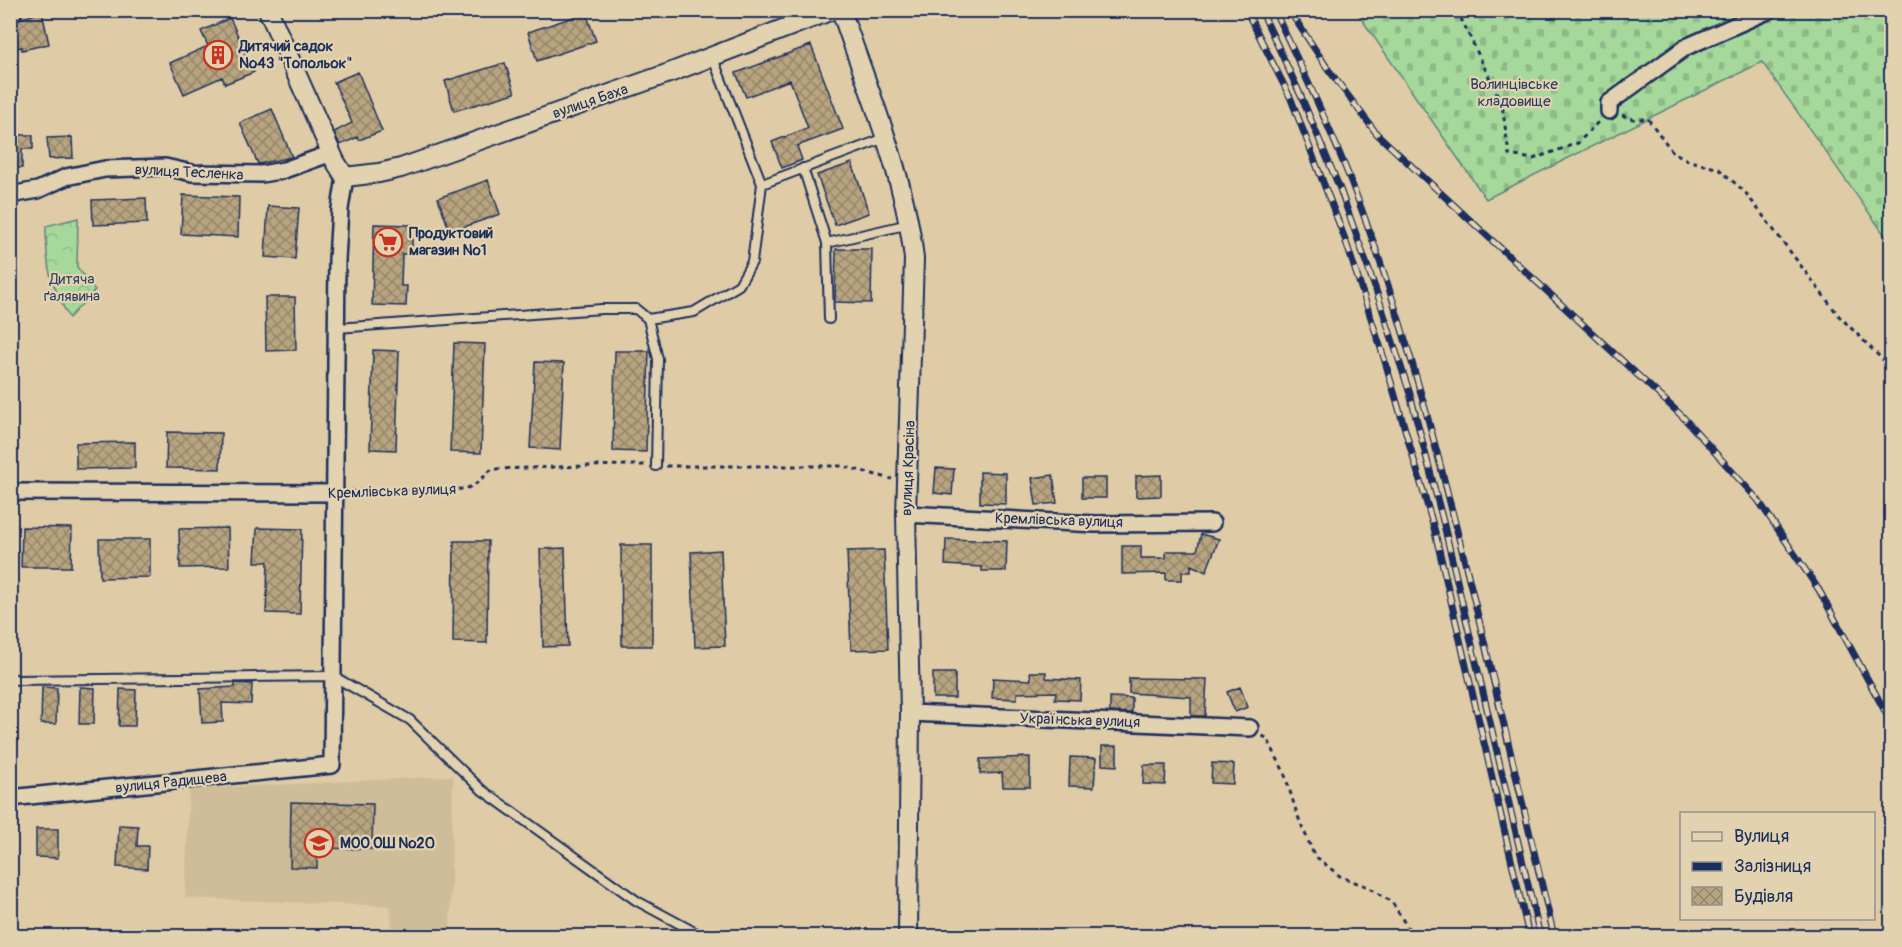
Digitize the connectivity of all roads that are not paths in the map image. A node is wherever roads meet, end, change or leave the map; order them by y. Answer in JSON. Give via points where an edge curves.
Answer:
{"nodes":[{"id":1,"x":15,"y":10,"type":"edge"},
{"id":2,"x":268,"y":10,"type":"edge"},
{"id":3,"x":832,"y":10,"type":"edge"},
{"id":4,"x":841,"y":10,"type":"edge"},
{"id":5,"x":1770,"y":10,"type":"edge"},
{"id":6,"x":10,"y":11,"type":"edge"},
{"id":7,"x":712,"y":56,"type":"junction"},
{"id":8,"x":1609,"y":111,"type":"road end"},
{"id":9,"x":885,"y":138,"type":"junction"},
{"id":10,"x":332,"y":153,"type":"junction"},
{"id":11,"x":803,"y":168,"type":"junction"},
{"id":12,"x":345,"y":177,"type":"junction"},
{"id":13,"x":762,"y":184,"type":"junction"},
{"id":14,"x":10,"y":195,"type":"edge"},
{"id":15,"x":910,"y":223,"type":"junction"},
{"id":16,"x":827,"y":243,"type":"junction"},
{"id":17,"x":648,"y":319,"type":"junction"},
{"id":18,"x":829,"y":320,"type":"dead end"},
{"id":19,"x":337,"y":328,"type":"junction"},
{"id":20,"x":656,"y":466,"type":"road end"},
{"id":21,"x":10,"y":492,"type":"edge"},
{"id":22,"x":336,"y":493,"type":"junction"},
{"id":23,"x":906,"y":514,"type":"junction"},
{"id":24,"x":1212,"y":523,"type":"dead end"},
{"id":25,"x":333,"y":676,"type":"junction"},
{"id":26,"x":10,"y":677,"type":"edge"},
{"id":27,"x":910,"y":713,"type":"junction"},
{"id":28,"x":1250,"y":728,"type":"road end"},
{"id":29,"x":10,"y":798,"type":"edge"},
{"id":30,"x":702,"y":936,"type":"edge"},
{"id":31,"x":908,"y":936,"type":"edge"}],
"edges":[{"from":1,"to":6,"type":"street"},
{"from":2,"to":10,"type":"street"},
{"from":3,"to":7,"type":"street","name":"вулиця Баха"},
{"from":4,"to":9,"type":"street","name":"вулиця Красіна"},
{"from":5,"to":8,"type":"street","via":[[1686,47],[1609,103]]},
{"from":7,"to":12,"type":"street","name":"вулиця Баха","via":[[401,168]]},
{"from":7,"to":13,"type":"lane"},
{"from":9,"to":11,"type":"lane"},
{"from":9,"to":15,"type":"street","name":"вулиця Красіна"},
{"from":10,"to":12,"type":"street"},
{"from":10,"to":14,"type":"street","name":"вулиця Тесленка","via":[[262,174],[192,173],[165,167],[105,169]]},
{"from":11,"to":13,"type":"lane"},
{"from":11,"to":16,"type":"lane"},
{"from":12,"to":19,"type":"street","via":[[340,209]]},
{"from":13,"to":17,"type":"lane","via":[[752,262],[739,285],[694,312]]},
{"from":15,"to":16,"type":"lane"},
{"from":15,"to":23,"type":"street","name":"вулиця Красіна","via":[[914,259]]},
{"from":16,"to":18,"type":"lane"},
{"from":17,"to":19,"type":"lane","via":[[636,309],[602,309]]},
{"from":17,"to":20,"type":"lane","via":[[658,359]]},
{"from":19,"to":22,"type":"street"},
{"from":21,"to":22,"type":"street","name":"Кремлівська вулиця"},
{"from":22,"to":25,"type":"street"},
{"from":23,"to":24,"type":"street","name":"Кремлівська вулиця","via":[[1095,524]]},
{"from":23,"to":27,"type":"street","name":"вулиця Красіна"},
{"from":25,"to":26,"type":"lane","via":[[17,680]]},
{"from":25,"to":29,"type":"street","name":"вулиця Радищева","via":[[332,765]]},
{"from":25,"to":30,"type":"lane","via":[[410,720],[482,790],[637,902]]},
{"from":27,"to":28,"type":"street","name":"Українська вулиця"},
{"from":27,"to":31,"type":"street","name":"вулиця Красіна"}]}
